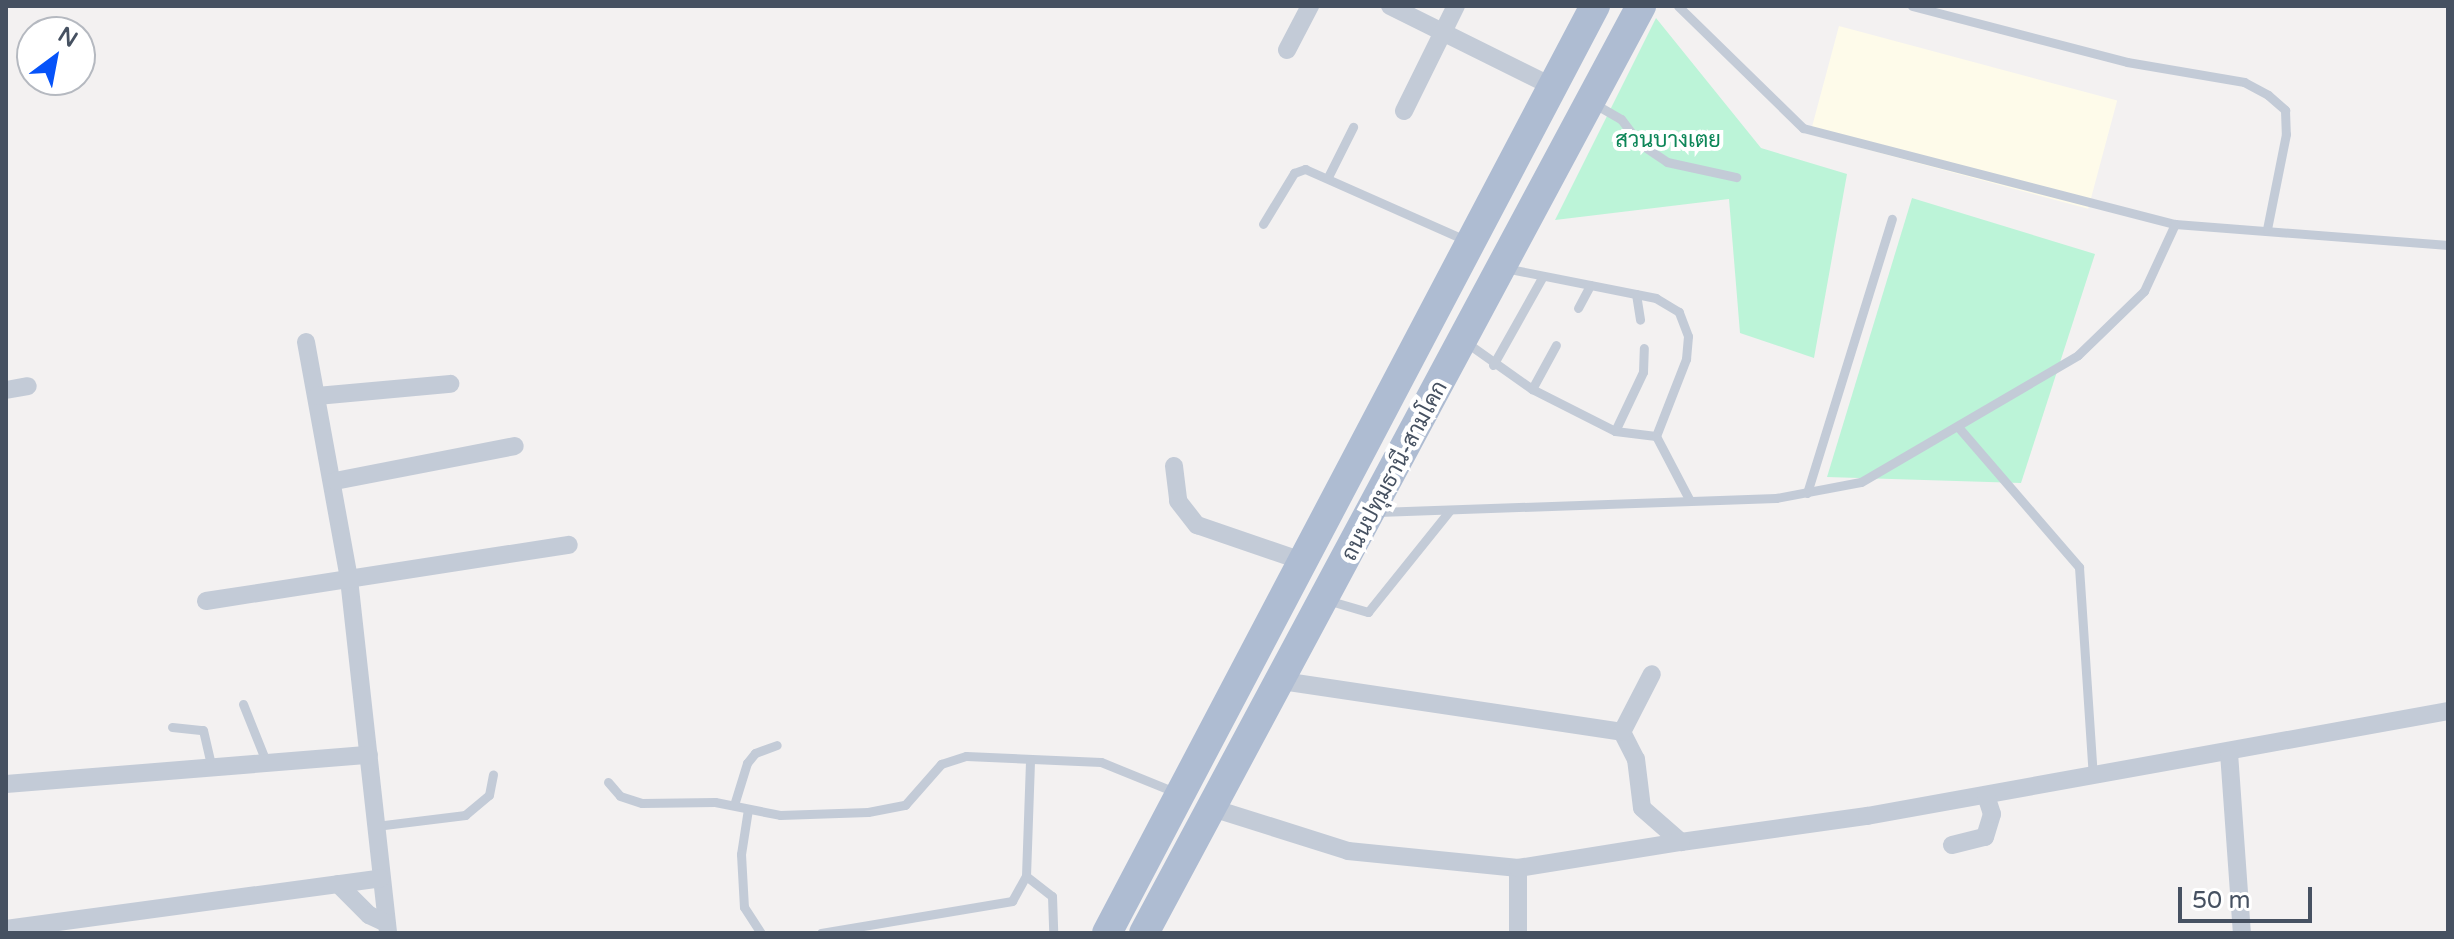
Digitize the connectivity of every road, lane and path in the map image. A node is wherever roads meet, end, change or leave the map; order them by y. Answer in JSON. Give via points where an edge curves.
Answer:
{"nodes":[{"id":1,"x":1310,"y":6,"type":"edge"},
{"id":2,"x":1390,"y":6,"type":"edge"},
{"id":3,"x":1456,"y":6,"type":"edge"},
{"id":4,"x":1595,"y":6,"type":"edge"},
{"id":5,"x":1641,"y":6,"type":"edge"},
{"id":6,"x":1678,"y":6,"type":"edge"},
{"id":7,"x":1912,"y":6,"type":"edge"},
{"id":8,"x":1444,"y":32,"type":"junction"},
{"id":9,"x":1287,"y":50,"type":"dead end"},
{"id":10,"x":1555,"y":88,"type":"junction"},
{"id":11,"x":1590,"y":102,"type":"junction"},
{"id":12,"x":1404,"y":111,"type":"dead end"},
{"id":13,"x":1353,"y":127,"type":"dead end"},
{"id":14,"x":1329,"y":175,"type":"junction"},
{"id":15,"x":1736,"y":177,"type":"dead end"},
{"id":16,"x":1892,"y":219,"type":"dead end"},
{"id":17,"x":1263,"y":224,"type":"dead end"},
{"id":18,"x":2175,"y":224,"type":"junction"},
{"id":19,"x":2267,"y":229,"type":"junction"},
{"id":20,"x":1472,"y":243,"type":"junction"},
{"id":21,"x":2448,"y":245,"type":"edge"},
{"id":22,"x":1502,"y":268,"type":"junction"},
{"id":23,"x":1543,"y":276,"type":"junction"},
{"id":24,"x":1590,"y":285,"type":"junction"},
{"id":25,"x":1636,"y":294,"type":"junction"},
{"id":26,"x":1578,"y":308,"type":"dead end"},
{"id":27,"x":1640,"y":320,"type":"dead end"},
{"id":28,"x":1464,"y":340,"type":"junction"},
{"id":29,"x":306,"y":342,"type":"dead end"},
{"id":30,"x":1556,"y":345,"type":"dead end"},
{"id":31,"x":1644,"y":348,"type":"dead end"},
{"id":32,"x":1493,"y":365,"type":"junction"},
{"id":33,"x":450,"y":384,"type":"dead end"},
{"id":34,"x":28,"y":386,"type":"dead end"},
{"id":35,"x":1532,"y":389,"type":"junction"},
{"id":36,"x":6,"y":390,"type":"edge"},
{"id":37,"x":317,"y":396,"type":"junction"},
{"id":38,"x":1959,"y":428,"type":"junction"},
{"id":39,"x":1615,"y":431,"type":"junction"},
{"id":40,"x":1656,"y":436,"type":"junction"},
{"id":41,"x":515,"y":446,"type":"dead end"},
{"id":42,"x":1174,"y":466,"type":"dead end"},
{"id":43,"x":335,"y":481,"type":"junction"},
{"id":44,"x":1807,"y":493,"type":"junction"},
{"id":45,"x":1690,"y":501,"type":"junction"},
{"id":46,"x":1450,"y":510,"type":"junction"},
{"id":47,"x":1375,"y":513,"type":"junction"},
{"id":48,"x":569,"y":545,"type":"dead end"},
{"id":49,"x":1302,"y":561,"type":"junction"},
{"id":50,"x":349,"y":579,"type":"junction"},
{"id":51,"x":1327,"y":600,"type":"junction"},
{"id":52,"x":206,"y":601,"type":"dead end"},
{"id":53,"x":1652,"y":674,"type":"dead end"},
{"id":54,"x":1282,"y":681,"type":"junction"},
{"id":55,"x":243,"y":704,"type":"dead end"},
{"id":56,"x":2448,"y":711,"type":"edge"},
{"id":57,"x":172,"y":727,"type":"dead end"},
{"id":58,"x":1622,"y":732,"type":"junction"},
{"id":59,"x":777,"y":745,"type":"dead end"},
{"id":60,"x":2229,"y":753,"type":"junction"},
{"id":61,"x":369,"y":755,"type":"junction"},
{"id":62,"x":1030,"y":759,"type":"junction"},
{"id":63,"x":267,"y":764,"type":"junction"},
{"id":64,"x":212,"y":769,"type":"junction"},
{"id":65,"x":493,"y":774,"type":"dead end"},
{"id":66,"x":2093,"y":777,"type":"junction"},
{"id":67,"x":608,"y":782,"type":"dead end"},
{"id":68,"x":6,"y":784,"type":"edge"},
{"id":69,"x":1178,"y":793,"type":"junction"},
{"id":70,"x":1986,"y":795,"type":"junction"},
{"id":71,"x":734,"y":805,"type":"junction"},
{"id":72,"x":1212,"y":808,"type":"junction"},
{"id":73,"x":748,"y":809,"type":"junction"},
{"id":74,"x":376,"y":826,"type":"junction"},
{"id":75,"x":1681,"y":842,"type":"junction"},
{"id":76,"x":1952,"y":845,"type":"dead end"},
{"id":77,"x":1518,"y":868,"type":"junction"},
{"id":78,"x":1026,"y":876,"type":"junction"},
{"id":79,"x":381,"y":878,"type":"junction"},
{"id":80,"x":338,"y":884,"type":"junction"},
{"id":81,"x":387,"y":928,"type":"edge"},
{"id":82,"x":6,"y":929,"type":"edge"},
{"id":83,"x":761,"y":933,"type":"edge"},
{"id":84,"x":821,"y":933,"type":"edge"},
{"id":85,"x":1053,"y":933,"type":"edge"},
{"id":86,"x":1107,"y":933,"type":"edge"},
{"id":87,"x":1144,"y":933,"type":"edge"},
{"id":88,"x":1518,"y":933,"type":"edge"},
{"id":89,"x":2242,"y":933,"type":"edge"}],
"edges":[{"from":1,"to":9,"type":"street"},
{"from":2,"to":8,"type":"street"},
{"from":3,"to":8,"type":"street"},
{"from":4,"to":10,"type":"main road","name":"ถนนปทุมธานี-สามโคก"},
{"from":5,"to":11,"type":"main road","name":"ถนนปทุมธานี-สามโคก"},
{"from":6,"to":18,"type":"lane","via":[[1803,128]]},
{"from":7,"to":19,"type":"lane","via":[[2127,62],[2244,82],[2268,95],[2285,110],[2286,134]]},
{"from":8,"to":10,"type":"street"},
{"from":8,"to":12,"type":"street"},
{"from":10,"to":20,"type":"main road","name":"ถนนปทุมธานี-สามโคก"},
{"from":11,"to":15,"type":"lane","via":[[1621,119],[1639,143],[1667,162]]},
{"from":11,"to":22,"type":"main road","name":"ถนนปทุมธานี-สามโคก"},
{"from":13,"to":14,"type":"lane"},
{"from":14,"to":17,"type":"lane","via":[[1305,169],[1294,173]]},
{"from":14,"to":20,"type":"lane"},
{"from":16,"to":44,"type":"lane"},
{"from":18,"to":19,"type":"lane"},
{"from":18,"to":38,"type":"lane","via":[[2144,291],[2108,330]]},
{"from":19,"to":21,"type":"lane"},
{"from":20,"to":49,"type":"main road","name":"ถนนปทุมธานี-สามโคก"},
{"from":22,"to":23,"type":"lane"},
{"from":22,"to":28,"type":"main road","name":"ถนนปทุมธานี-สามโคก"},
{"from":23,"to":24,"type":"lane"},
{"from":23,"to":32,"type":"lane"},
{"from":24,"to":25,"type":"lane"},
{"from":24,"to":26,"type":"lane"},
{"from":25,"to":27,"type":"lane"},
{"from":25,"to":40,"type":"lane","via":[[1679,312],[1688,336]]},
{"from":28,"to":32,"type":"lane"},
{"from":28,"to":47,"type":"main road","name":"ถนนปทุมธานี-สามโคก"},
{"from":29,"to":37,"type":"street"},
{"from":30,"to":35,"type":"lane"},
{"from":31,"to":39,"type":"lane","via":[[1643,372]]},
{"from":32,"to":35,"type":"lane"},
{"from":33,"to":37,"type":"street"},
{"from":34,"to":36,"type":"street"},
{"from":35,"to":39,"type":"lane"},
{"from":37,"to":43,"type":"street"},
{"from":38,"to":44,"type":"lane","via":[[1861,482]]},
{"from":38,"to":66,"type":"lane","via":[[2079,567]]},
{"from":39,"to":40,"type":"lane"},
{"from":40,"to":45,"type":"lane"},
{"from":41,"to":43,"type":"street"},
{"from":42,"to":49,"type":"street","via":[[1178,501],[1197,525]]},
{"from":43,"to":50,"type":"street"},
{"from":44,"to":45,"type":"lane"},
{"from":45,"to":46,"type":"lane"},
{"from":46,"to":47,"type":"lane"},
{"from":46,"to":51,"type":"lane","via":[[1368,612]]},
{"from":47,"to":51,"type":"main road","name":"ถนนปทุมธานี-สามโคก"},
{"from":48,"to":50,"type":"street"},
{"from":49,"to":69,"type":"main road","name":"ถนนปทุมธานี-สามโคก"},
{"from":50,"to":52,"type":"street"},
{"from":50,"to":61,"type":"street"},
{"from":51,"to":54,"type":"main road","name":"ถนนปทุมธานี-สามโคก"},
{"from":53,"to":58,"type":"street"},
{"from":54,"to":58,"type":"street"},
{"from":54,"to":72,"type":"main road","name":"ถนนปทุมธานี-สามโคก"},
{"from":55,"to":63,"type":"lane"},
{"from":56,"to":60,"type":"street"},
{"from":57,"to":64,"type":"lane","via":[[203,730]]},
{"from":58,"to":75,"type":"street","via":[[1636,759],[1642,808]]},
{"from":59,"to":71,"type":"lane","via":[[755,753],[747,763]]},
{"from":60,"to":66,"type":"street"},
{"from":60,"to":89,"type":"street"},
{"from":61,"to":63,"type":"street"},
{"from":61,"to":74,"type":"street"},
{"from":62,"to":69,"type":"lane","via":[[1101,762]]},
{"from":62,"to":73,"type":"lane","via":[[952,759],[917,797],[868,812],[780,815]]},
{"from":62,"to":78,"type":"lane"},
{"from":63,"to":64,"type":"street"},
{"from":64,"to":68,"type":"street"},
{"from":65,"to":74,"type":"lane","via":[[489,795],[465,815]]},
{"from":66,"to":70,"type":"street"},
{"from":67,"to":71,"type":"lane","via":[[629,801]]},
{"from":69,"to":86,"type":"main road","name":"ถนนปทุมธานี-สามโคก"},
{"from":70,"to":75,"type":"street"},
{"from":70,"to":76,"type":"street","via":[[1992,814],[1985,837]]},
{"from":71,"to":73,"type":"lane"},
{"from":72,"to":77,"type":"street","via":[[1348,851]]},
{"from":72,"to":87,"type":"main road","name":"ถนนปทุมธานี-สามโคก"},
{"from":73,"to":83,"type":"lane","via":[[741,854],[744,907]]},
{"from":74,"to":79,"type":"street"},
{"from":75,"to":77,"type":"street"},
{"from":77,"to":88,"type":"street"},
{"from":78,"to":84,"type":"lane","via":[[1022,891],[1000,906]]},
{"from":78,"to":85,"type":"lane","via":[[1052,896]]},
{"from":79,"to":80,"type":"street"},
{"from":79,"to":81,"type":"street"},
{"from":80,"to":81,"type":"street"},
{"from":80,"to":82,"type":"street"}]}
